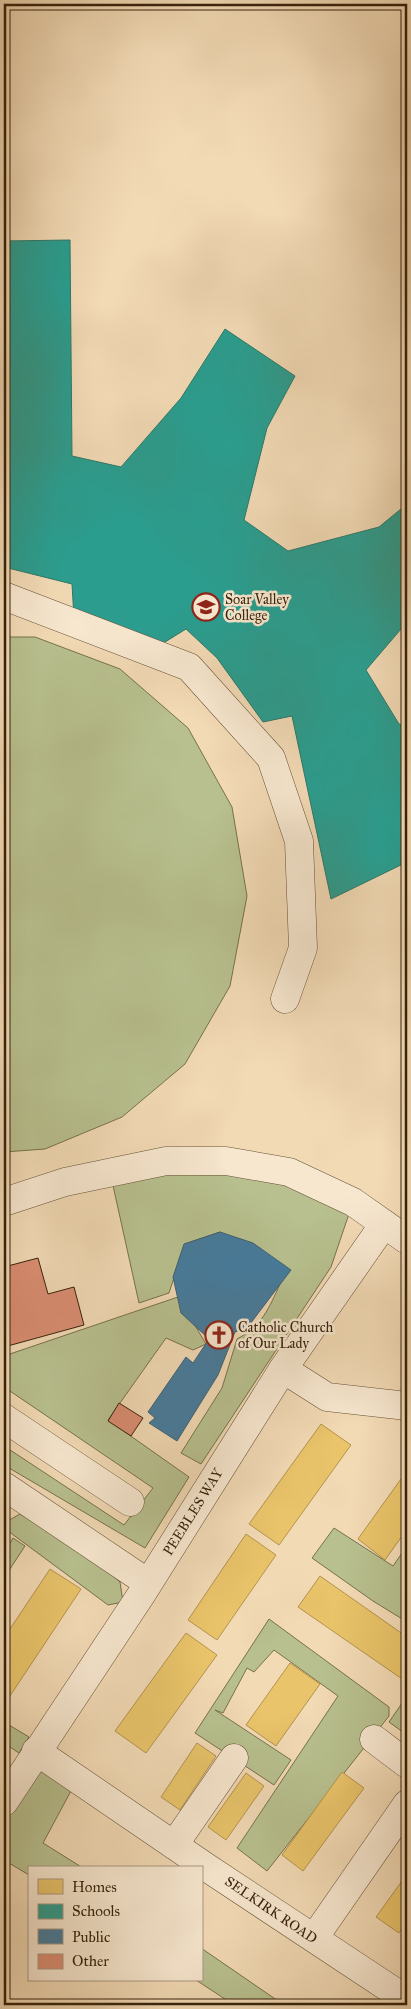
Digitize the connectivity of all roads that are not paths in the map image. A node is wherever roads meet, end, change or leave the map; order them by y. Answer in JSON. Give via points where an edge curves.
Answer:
{"nodes":[{"id":1,"x":4,"y":596,"type":"edge"},
{"id":2,"x":285,"y":999,"type":"dead end"},
{"id":3,"x":4,"y":1202,"type":"edge"},
{"id":4,"x":384,"y":1224,"type":"junction"},
{"id":5,"x":407,"y":1240,"type":"edge"},
{"id":6,"x":283,"y":1369,"type":"junction"},
{"id":7,"x":407,"y":1406,"type":"edge"},
{"id":8,"x":4,"y":1418,"type":"edge"},
{"id":9,"x":4,"y":1486,"type":"edge"},
{"id":10,"x":130,"y":1502,"type":"dead end"},
{"id":11,"x":148,"y":1583,"type":"junction"},
{"id":12,"x":374,"y":1739,"type":"dead end"},
{"id":13,"x":36,"y":1751,"type":"junction"},
{"id":14,"x":234,"y":1758,"type":"dead end"},
{"id":15,"x":407,"y":1764,"type":"edge"},
{"id":16,"x":4,"y":1802,"type":"edge"},
{"id":17,"x":407,"y":1804,"type":"edge"},
{"id":18,"x":174,"y":1845,"type":"junction"},
{"id":19,"x":199,"y":1866,"type":"edge"},
{"id":20,"x":204,"y":1870,"type":"edge"},
{"id":21,"x":314,"y":1938,"type":"junction"},
{"id":22,"x":407,"y":2000,"type":"edge"}],
"edges":[{"from":1,"to":2,"type":"street","via":[[189,667],[271,758],[299,842],[303,948]]},
{"from":3,"to":4,"type":"street","via":[[65,1182],[166,1161],[226,1160],[289,1172],[353,1202]]},
{"from":4,"to":5,"type":"street"},
{"from":4,"to":6,"type":"street","name":"PEEBLES WAY"},
{"from":6,"to":7,"type":"street","via":[[327,1398]]},
{"from":6,"to":11,"type":"street","name":"PEEBLES WAY"},
{"from":8,"to":10,"type":"street"},
{"from":9,"to":11,"type":"street"},
{"from":11,"to":13,"type":"street","name":"PEEBLES WAY"},
{"from":12,"to":15,"type":"street"},
{"from":13,"to":16,"type":"street","name":"PEEBLES WAY"},
{"from":13,"to":18,"type":"street","name":"SELKIRK ROAD"},
{"from":14,"to":18,"type":"street"},
{"from":17,"to":21,"type":"street"},
{"from":18,"to":19,"type":"street","name":"SELKIRK ROAD"},
{"from":20,"to":21,"type":"street","name":"SELKIRK ROAD"},
{"from":21,"to":22,"type":"street","name":"SELKIRK ROAD"}]}
